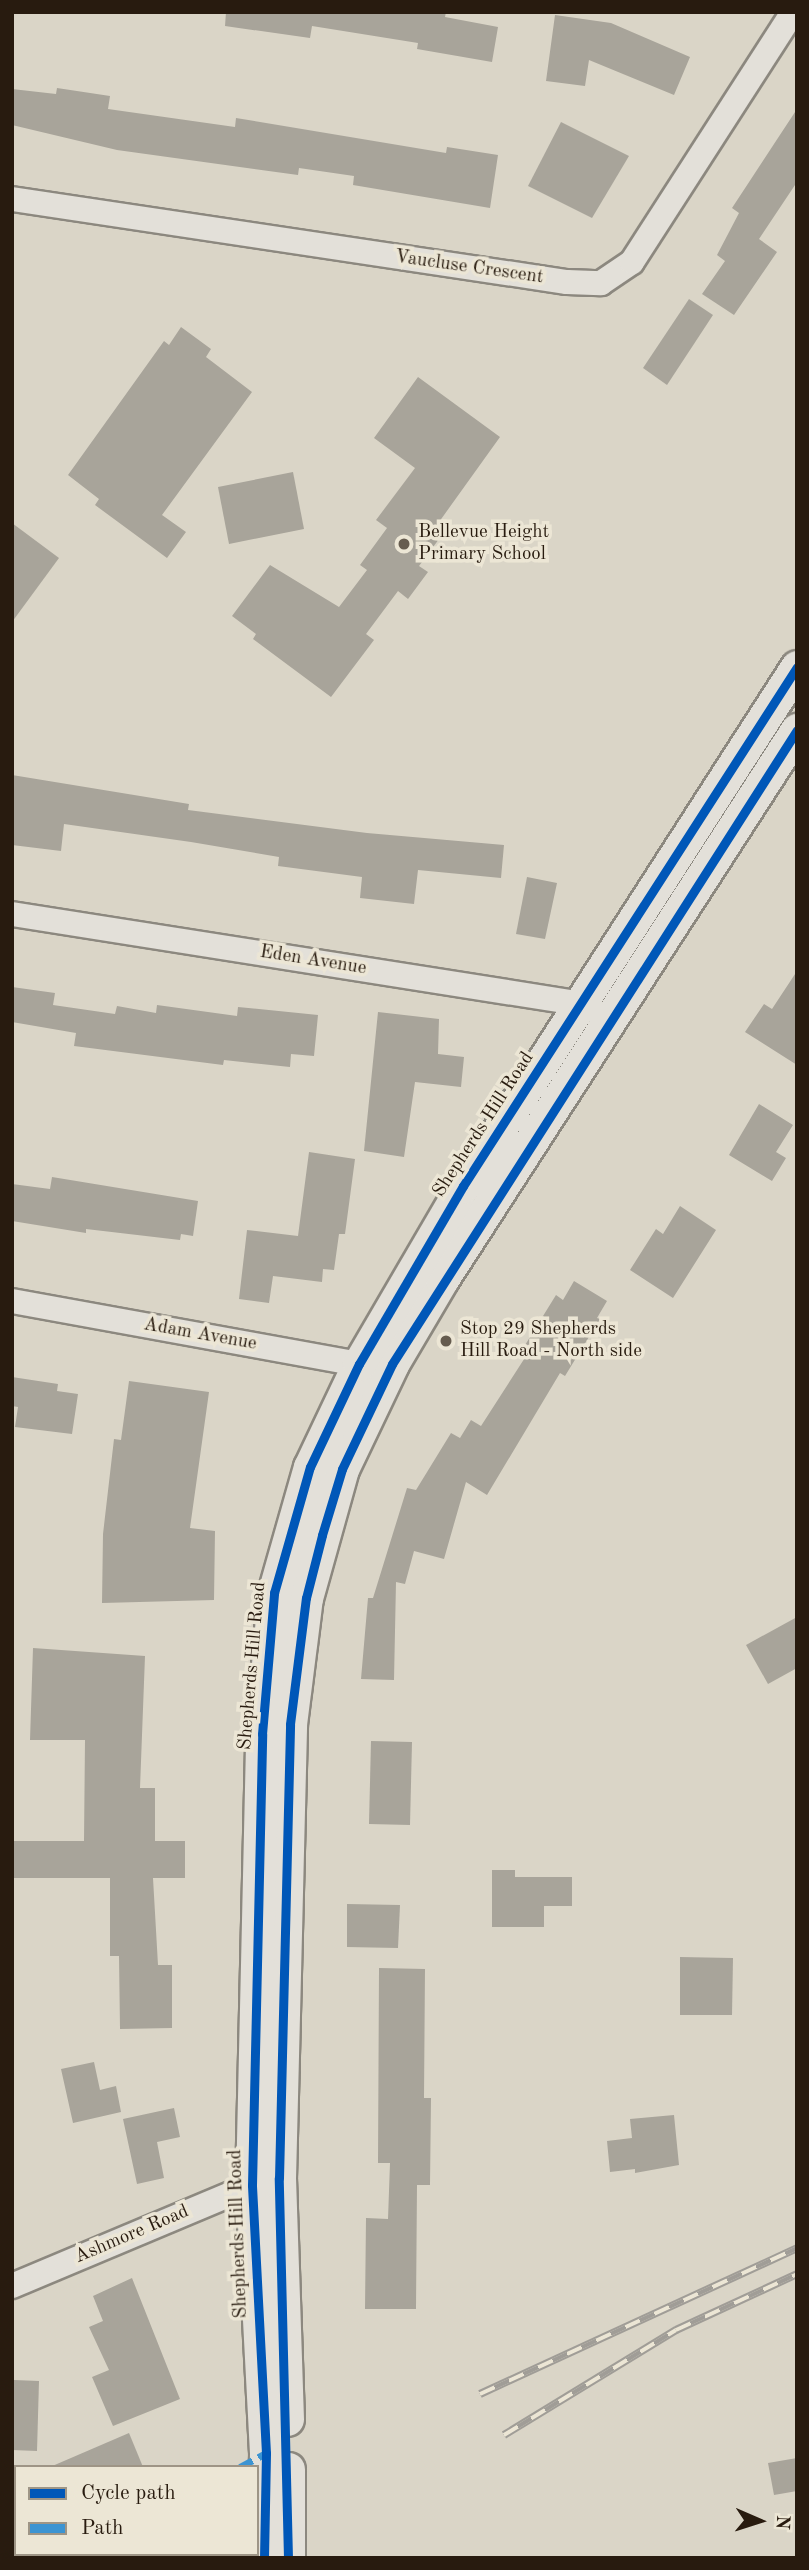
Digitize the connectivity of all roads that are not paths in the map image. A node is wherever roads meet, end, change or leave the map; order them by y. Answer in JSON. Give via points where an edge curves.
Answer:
{"nodes":[{"id":1,"x":788,"y":17,"type":"edge"},
{"id":2,"x":12,"y":199,"type":"edge"},
{"id":3,"x":797,"y":667,"type":"edge"},
{"id":4,"x":797,"y":730,"type":"edge"},
{"id":5,"x":12,"y":914,"type":"edge"},
{"id":6,"x":596,"y":1013,"type":"junction"},
{"id":7,"x":12,"y":1301,"type":"edge"},
{"id":8,"x":372,"y":1371,"type":"junction"},
{"id":9,"x":252,"y":2185,"type":"junction"},
{"id":10,"x":12,"y":2286,"type":"edge"},
{"id":11,"x":264,"y":2558,"type":"edge"},
{"id":12,"x":288,"y":2558,"type":"edge"}],
"edges":[{"from":1,"to":2,"type":"street","name":"Vaucluse Crescent","via":[[632,262],[601,283],[567,282]]},
{"from":3,"to":6,"type":"main road","name":"Shepherds Hill Road"},
{"from":4,"to":6,"type":"main road","name":"Shepherds Hill Road"},
{"from":5,"to":6,"type":"street","name":"Eden Avenue"},
{"from":6,"to":8,"type":"main road","name":"Shepherds Hill Road","via":[[463,1186]]},
{"from":7,"to":8,"type":"street","name":"Adam Avenue"},
{"from":8,"to":9,"type":"main road","name":"Shepherds Hill Road","via":[[310,1467],[274,1592],[262,1734]]},
{"from":8,"to":12,"type":"main road","name":"Shepherds Hill Road","via":[[306,1598],[290,1724],[279,2178]]},
{"from":9,"to":10,"type":"street","name":"Ashmore Road"},
{"from":9,"to":11,"type":"main road","name":"Shepherds Hill Road","via":[[266,2453]]}]}
